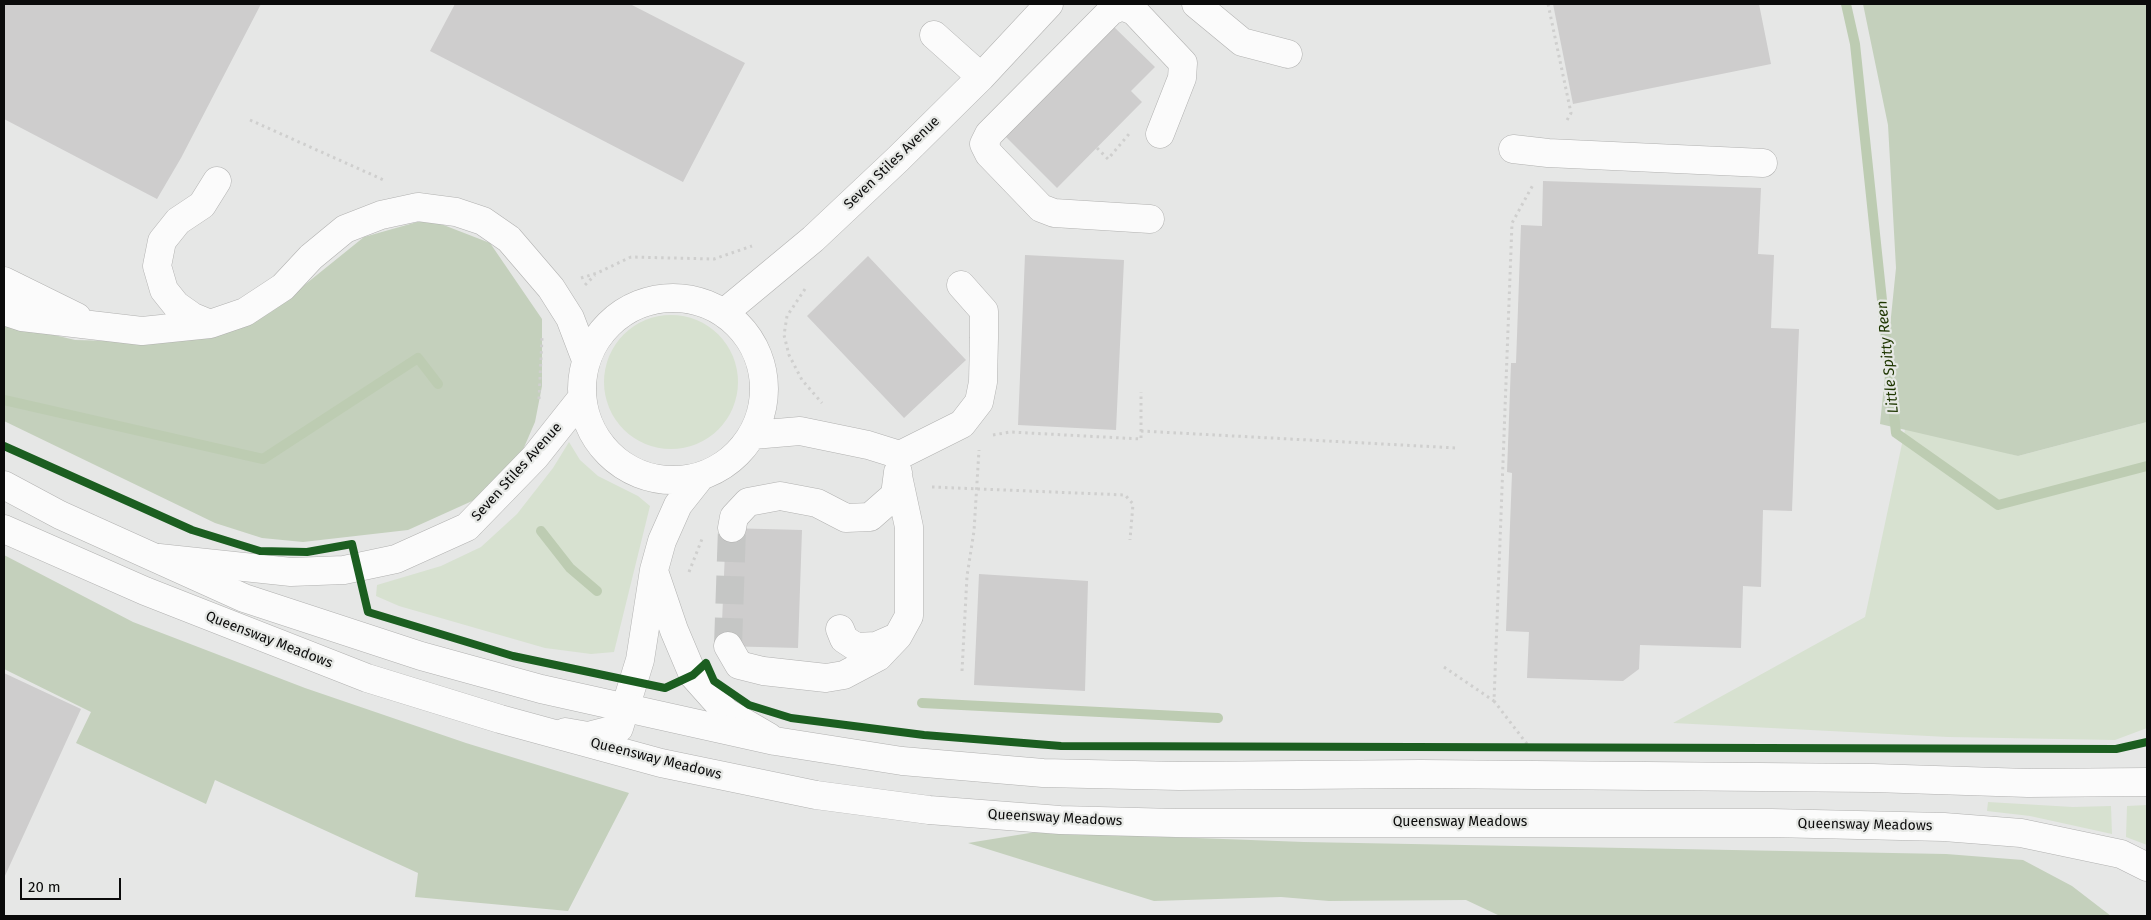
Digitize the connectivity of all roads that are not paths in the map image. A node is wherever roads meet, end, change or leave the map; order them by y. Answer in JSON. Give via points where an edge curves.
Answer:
{"nodes":[{"id":1,"x":1049,"y":4,"type":"edge"},
{"id":2,"x":1196,"y":4,"type":"edge"},
{"id":3,"x":934,"y":35,"type":"dead end"},
{"id":4,"x":1288,"y":54,"type":"dead end"},
{"id":5,"x":981,"y":77,"type":"junction"},
{"id":6,"x":1160,"y":134,"type":"dead end"},
{"id":7,"x":1514,"y":149,"type":"dead end"},
{"id":8,"x":1763,"y":162,"type":"dead end"},
{"id":9,"x":217,"y":181,"type":"dead end"},
{"id":10,"x":1150,"y":219,"type":"dead end"},
{"id":11,"x":4,"y":281,"type":"edge"},
{"id":12,"x":962,"y":285,"type":"dead end"},
{"id":13,"x":4,"y":311,"type":"edge"},
{"id":14,"x":725,"y":312,"type":"junction"},
{"id":15,"x":210,"y":324,"type":"junction"},
{"id":16,"x":96,"y":327,"type":"junction"},
{"id":17,"x":586,"y":360,"type":"junction"},
{"id":18,"x":581,"y":399,"type":"junction"},
{"id":19,"x":753,"y":435,"type":"junction"},
{"id":20,"x":899,"y":466,"type":"junction"},
{"id":21,"x":700,"y":476,"type":"junction"},
{"id":22,"x":4,"y":485,"type":"edge"},
{"id":23,"x":732,"y":528,"type":"tunnel mouth"},
{"id":24,"x":4,"y":529,"type":"edge"},
{"id":25,"x":153,"y":557,"type":"junction"},
{"id":26,"x":654,"y":570,"type":"junction"},
{"id":27,"x":840,"y":628,"type":"dead end"},
{"id":28,"x":898,"y":636,"type":"junction"},
{"id":29,"x":728,"y":646,"type":"tunnel mouth"},
{"id":30,"x":626,"y":708,"type":"junction"},
{"id":31,"x":523,"y":726,"type":"junction"},
{"id":32,"x":775,"y":741,"type":"junction"},
{"id":33,"x":2147,"y":782,"type":"edge"},
{"id":34,"x":2147,"y":867,"type":"edge"}],
"edges":[{"from":1,"to":5,"type":"main road","name":"Seven Stiles Avenue"},
{"from":2,"to":4,"type":"main road","via":[[1242,42]]},
{"from":3,"to":5,"type":"main road"},
{"from":5,"to":14,"type":"main road","name":"Seven Stiles Avenue","via":[[785,263]]},
{"from":6,"to":10,"type":"main road","via":[[1182,78],[1183,63],[1134,11],[1122,6],[1111,11],[989,134],[984,144],[989,154],[1041,208],[1054,214]]},
{"from":7,"to":8,"type":"main road"},
{"from":9,"to":15,"type":"main road","via":[[202,205],[178,221],[162,241],[157,266],[164,290],[176,305]]},
{"from":11,"to":16,"type":"main road"},
{"from":12,"to":20,"type":"main road","via":[[984,311],[983,382],[974,427],[962,424]]},
{"from":13,"to":16,"type":"main road","via":[[22,317]]},
{"from":14,"to":17,"type":"main road","via":[[699,301],[681,298],[644,302],[618,315],[598,334]]},
{"from":14,"to":19,"type":"main road","via":[[745,331],[759,355],[765,382],[763,409]]},
{"from":15,"to":16,"type":"main road","via":[[142,331]]},
{"from":15,"to":17,"type":"main road","via":[[245,312],[282,287],[345,229],[381,215],[418,206],[456,212],[483,221],[509,239],[528,259],[570,318]]},
{"from":17,"to":18,"type":"main road","via":[[581,379]]},
{"from":18,"to":21,"type":"main road","via":[[596,439],[618,463],[655,479],[678,481]]},
{"from":18,"to":25,"type":"main road","name":"Seven Stiles Avenue","via":[[535,457],[467,527],[396,559],[344,570],[291,572]]},
{"from":19,"to":20,"type":"main road","via":[[800,431],[868,445]]},
{"from":19,"to":21,"type":"main road","via":[[722,467]]},
{"from":20,"to":23,"type":"main road","via":[[895,495],[870,517],[846,518],[818,503],[780,496],[748,502],[734,517]]},
{"from":20,"to":28,"type":"main road","via":[[909,527],[910,561],[909,616]]},
{"from":21,"to":26,"type":"main road","via":[[678,504]]},
{"from":22,"to":25,"type":"main road","via":[[60,515]]},
{"from":24,"to":31,"type":"main road","name":"Queensway Meadows","via":[[146,591],[367,678]]},
{"from":25,"to":30,"type":"main road","via":[[244,598],[421,656]]},
{"from":26,"to":30,"type":"main road","via":[[640,660]]},
{"from":26,"to":32,"type":"main road","via":[[693,675],[726,712]]},
{"from":27,"to":28,"type":"main road","via":[[844,639],[856,647],[876,646]]},
{"from":28,"to":29,"type":"main road","via":[[878,657],[844,675],[826,678],[763,672],[739,665]]},
{"from":30,"to":31,"type":"main road","via":[[619,728],[588,736]]},
{"from":30,"to":32,"type":"main road"},
{"from":31,"to":34,"type":"main road","name":"Queensway Meadows","via":[[661,763],[816,795],[929,810],[1060,820],[1166,822],[1771,823],[1944,827],[2021,832],[2121,854]]},
{"from":32,"to":33,"type":"main road","via":[[902,761],[1043,773],[1873,778],[2028,784]]}]}
